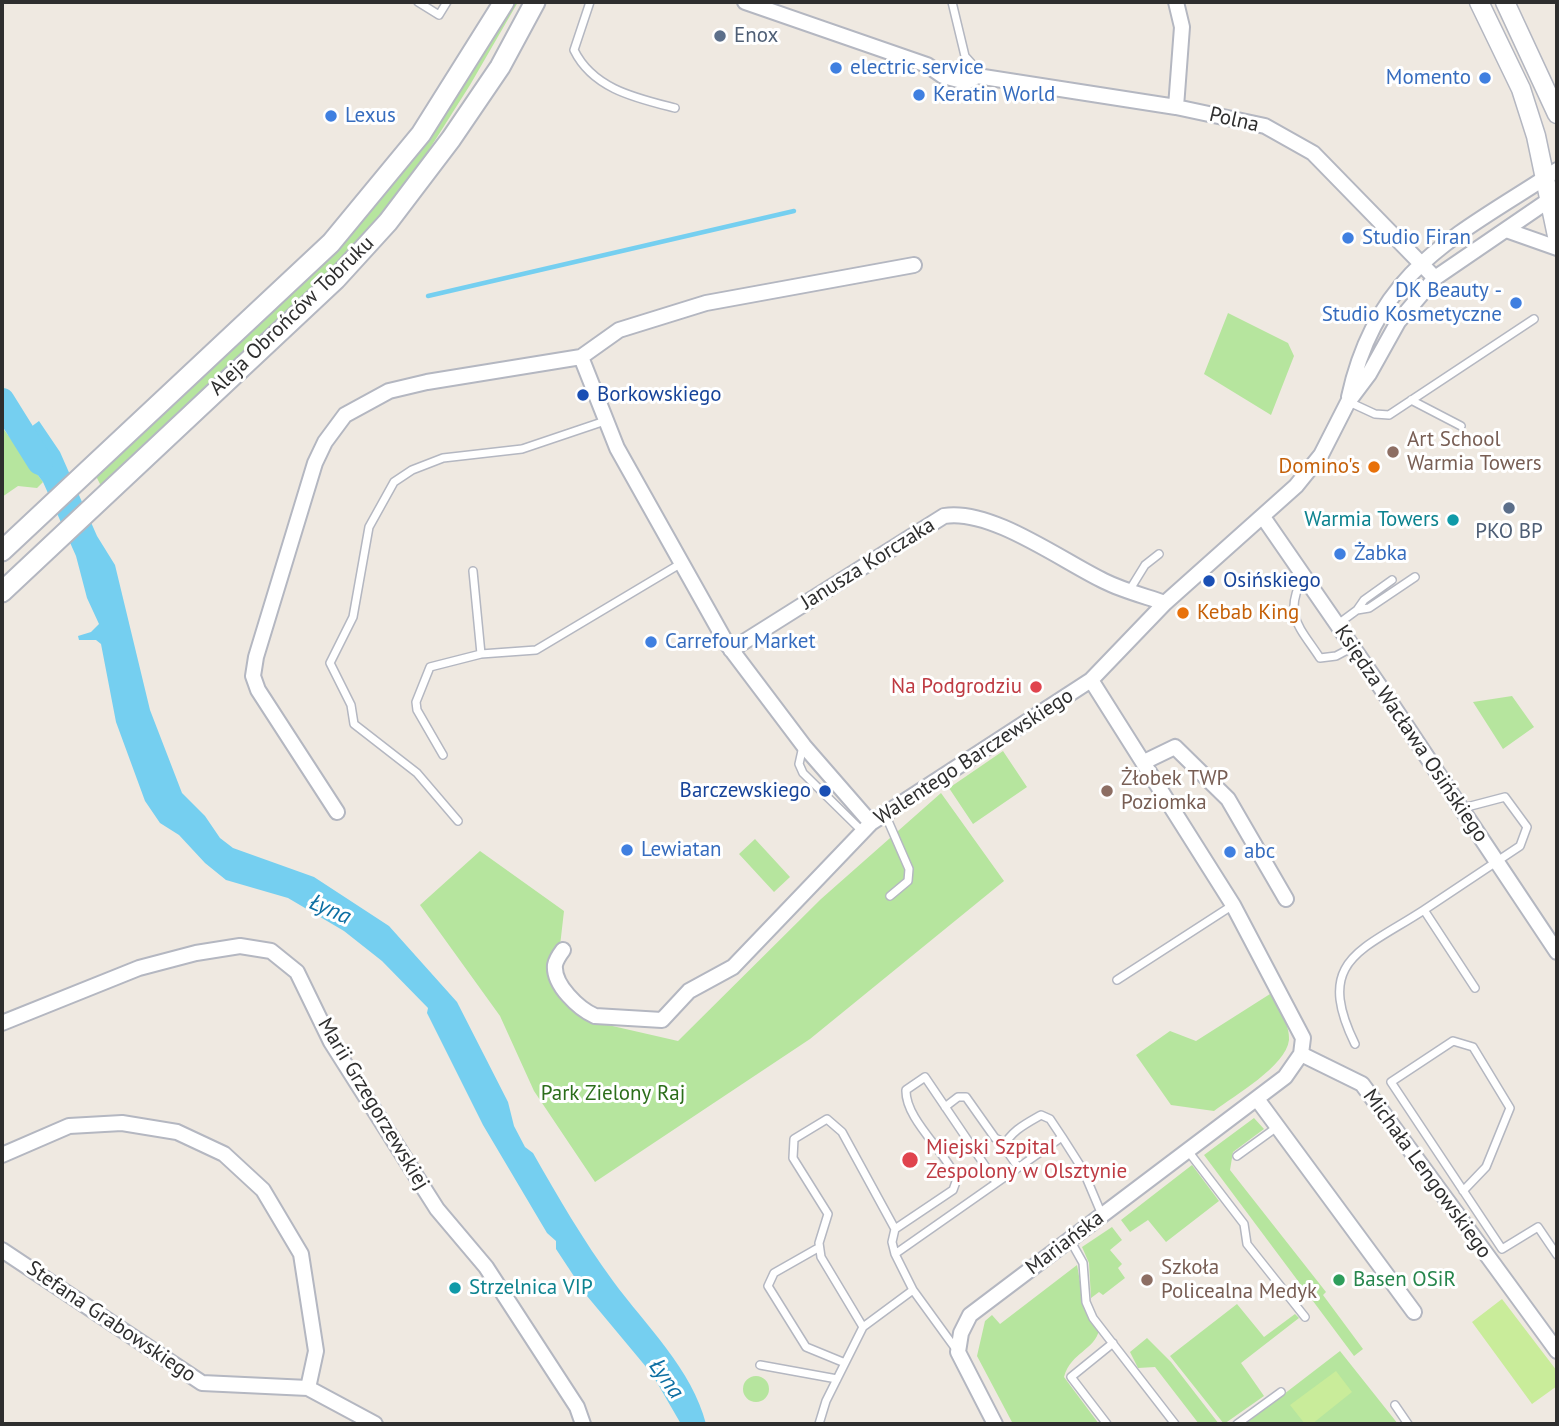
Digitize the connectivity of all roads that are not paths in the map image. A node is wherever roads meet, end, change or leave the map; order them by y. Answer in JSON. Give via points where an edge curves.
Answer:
{"nodes":[{"id":1,"x":418,"y":2,"type":"edge"},
{"id":2,"x":447,"y":2,"type":"edge"},
{"id":3,"x":504,"y":2,"type":"edge"},
{"id":4,"x":535,"y":2,"type":"edge"},
{"id":5,"x":590,"y":2,"type":"edge"},
{"id":6,"x":745,"y":2,"type":"edge"},
{"id":7,"x":952,"y":2,"type":"edge"},
{"id":8,"x":1176,"y":2,"type":"edge"},
{"id":9,"x":1479,"y":2,"type":"edge"},
{"id":10,"x":1505,"y":2,"type":"edge"},
{"id":11,"x":977,"y":76,"type":"junction"},
{"id":12,"x":1176,"y":107,"type":"junction"},
{"id":13,"x":676,"y":108,"type":"dead end"},
{"id":14,"x":1557,"y":114,"type":"edge"},
{"id":15,"x":1552,"y":173,"type":"edge"},
{"id":16,"x":1554,"y":197,"type":"edge"},
{"id":17,"x":1506,"y":230,"type":"junction"},
{"id":18,"x":1557,"y":236,"type":"edge"},
{"id":19,"x":1557,"y":248,"type":"edge"},
{"id":20,"x":1420,"y":262,"type":"junction"},
{"id":21,"x":914,"y":265,"type":"dead end"},
{"id":22,"x":1435,"y":278,"type":"junction"},
{"id":23,"x":1534,"y":319,"type":"dead end"},
{"id":24,"x":581,"y":357,"type":"junction"},
{"id":25,"x":1412,"y":400,"type":"junction"},
{"id":26,"x":1348,"y":402,"type":"junction"},
{"id":27,"x":605,"y":421,"type":"junction"},
{"id":28,"x":1461,"y":426,"type":"dead end"},
{"id":29,"x":1263,"y":517,"type":"junction"},
{"id":30,"x":2,"y":551,"type":"edge"},
{"id":31,"x":1158,"y":554,"type":"dead end"},
{"id":32,"x":680,"y":564,"type":"junction"},
{"id":33,"x":473,"y":571,"type":"dead end"},
{"id":34,"x":1303,"y":577,"type":"junction"},
{"id":35,"x":1415,"y":577,"type":"dead end"},
{"id":36,"x":1392,"y":580,"type":"dead end"},
{"id":37,"x":2,"y":592,"type":"edge"},
{"id":38,"x":1129,"y":592,"type":"junction"},
{"id":39,"x":1165,"y":603,"type":"junction"},
{"id":40,"x":1357,"y":610,"type":"junction"},
{"id":41,"x":1337,"y":625,"type":"junction"},
{"id":42,"x":1353,"y":647,"type":"junction"},
{"id":43,"x":731,"y":650,"type":"junction"},
{"id":44,"x":481,"y":654,"type":"junction"},
{"id":45,"x":1091,"y":680,"type":"junction"},
{"id":46,"x":443,"y":755,"type":"dead end"},
{"id":47,"x":1144,"y":762,"type":"junction"},
{"id":48,"x":1463,"y":808,"type":"junction"},
{"id":49,"x":337,"y":812,"type":"dead end"},
{"id":50,"x":885,"y":813,"type":"junction"},
{"id":51,"x":458,"y":821,"type":"dead end"},
{"id":52,"x":866,"y":827,"type":"junction"},
{"id":53,"x":1497,"y":860,"type":"junction"},
{"id":54,"x":890,"y":896,"type":"dead end"},
{"id":55,"x":1286,"y":899,"type":"dead end"},
{"id":56,"x":1233,"y":905,"type":"junction"},
{"id":57,"x":1423,"y":910,"type":"junction"},
{"id":58,"x":563,"y":950,"type":"dead end"},
{"id":59,"x":1557,"y":952,"type":"edge"},
{"id":60,"x":1117,"y":980,"type":"dead end"},
{"id":61,"x":1475,"y":988,"type":"dead end"},
{"id":62,"x":2,"y":1023,"type":"edge"},
{"id":63,"x":1355,"y":1044,"type":"dead end"},
{"id":64,"x":1301,"y":1054,"type":"junction"},
{"id":65,"x":1257,"y":1098,"type":"junction"},
{"id":66,"x":945,"y":1107,"type":"junction"},
{"id":67,"x":1277,"y":1127,"type":"junction"},
{"id":68,"x":1062,"y":1137,"type":"junction"},
{"id":69,"x":1005,"y":1143,"type":"junction"},
{"id":70,"x":1188,"y":1151,"type":"junction"},
{"id":71,"x":2,"y":1155,"type":"edge"},
{"id":72,"x":1237,"y":1156,"type":"dead end"},
{"id":73,"x":1018,"y":1167,"type":"junction"},
{"id":74,"x":996,"y":1182,"type":"junction"},
{"id":75,"x":1463,"y":1191,"type":"junction"},
{"id":76,"x":1102,"y":1214,"type":"junction"},
{"id":77,"x":895,"y":1229,"type":"junction"},
{"id":78,"x":1070,"y":1240,"type":"junction"},
{"id":79,"x":1554,"y":1243,"type":"edge"},
{"id":80,"x":818,"y":1248,"type":"junction"},
{"id":81,"x":2,"y":1250,"type":"edge"},
{"id":82,"x":895,"y":1254,"type":"junction"},
{"id":83,"x":1557,"y":1255,"type":"edge"},
{"id":84,"x":913,"y":1290,"type":"junction"},
{"id":85,"x":1414,"y":1312,"type":"dead end"},
{"id":86,"x":1305,"y":1317,"type":"dead end"},
{"id":87,"x":863,"y":1327,"type":"junction"},
{"id":88,"x":1113,"y":1343,"type":"junction"},
{"id":89,"x":1557,"y":1351,"type":"edge"},
{"id":90,"x":958,"y":1352,"type":"junction"},
{"id":91,"x":845,"y":1363,"type":"junction"},
{"id":92,"x":760,"y":1365,"type":"dead end"},
{"id":93,"x":837,"y":1379,"type":"junction"},
{"id":94,"x":308,"y":1388,"type":"junction"},
{"id":95,"x":1281,"y":1392,"type":"dead end"},
{"id":96,"x":1395,"y":1405,"type":"dead end"},
{"id":97,"x":375,"y":1424,"type":"edge"},
{"id":98,"x":583,"y":1424,"type":"edge"},
{"id":99,"x":819,"y":1424,"type":"edge"},
{"id":100,"x":995,"y":1424,"type":"edge"},
{"id":101,"x":1107,"y":1424,"type":"edge"},
{"id":102,"x":1175,"y":1424,"type":"edge"},
{"id":103,"x":1237,"y":1424,"type":"edge"},
{"id":104,"x":1408,"y":1424,"type":"edge"}],
"edges":[{"from":1,"to":2,"type":"lane","via":[[439,15]]},
{"from":3,"to":30,"type":"main road","name":"Aleja Obrońców Tobruku","via":[[453,86],[368,201],[302,271]]},
{"from":4,"to":37,"type":"main road","name":"Aleja Obrońców Tobruku","via":[[500,67],[388,222],[335,279]]},
{"from":5,"to":13,"type":"lane","via":[[575,50],[582,65],[626,96]]},
{"from":6,"to":11,"type":"street","name":"Polna","via":[[927,65],[943,76],[966,82]]},
{"from":7,"to":11,"type":"lane","via":[[965,56]]},
{"from":8,"to":12,"type":"street","via":[[1182,38]]},
{"from":9,"to":15,"type":"street","via":[[1521,89]]},
{"from":10,"to":14,"type":"street"},
{"from":11,"to":12,"type":"street","name":"Polna"},
{"from":12,"to":20,"type":"street","name":"Polna","via":[[1265,126],[1314,153]]},
{"from":15,"to":16,"type":"street"},
{"from":15,"to":20,"type":"street","name":"Walentego Barczewskiego"},
{"from":16,"to":17,"type":"street","name":"Walentego Barczewskiego"},
{"from":16,"to":18,"type":"street"},
{"from":17,"to":19,"type":"street"},
{"from":17,"to":22,"type":"street","name":"Walentego Barczewskiego"},
{"from":20,"to":22,"type":"street","name":"Polna"},
{"from":20,"to":26,"type":"street","name":"Walentego Barczewskiego","via":[[1387,301],[1369,334]]},
{"from":21,"to":24,"type":"street","via":[[706,303],[619,330]]},
{"from":22,"to":26,"type":"street","name":"Walentego Barczewskiego","via":[[1398,322]]},
{"from":23,"to":25,"type":"lane"},
{"from":24,"to":27,"type":"street"},
{"from":24,"to":49,"type":"street","via":[[389,391],[345,415],[325,442],[294,528],[253,676]]},
{"from":25,"to":26,"type":"lane","via":[[1389,415]]},
{"from":25,"to":28,"type":"lane"},
{"from":26,"to":29,"type":"street","name":"Walentego Barczewskiego","via":[[1321,455]]},
{"from":27,"to":32,"type":"street"},
{"from":27,"to":51,"type":"lane","via":[[522,449],[443,458],[412,470],[394,482],[369,527],[353,617],[330,663],[351,705],[354,724],[417,773]]},
{"from":29,"to":34,"type":"street","name":"Księdza Wacława Osińskiego"},
{"from":29,"to":39,"type":"street","name":"Walentego Barczewskiego"},
{"from":31,"to":38,"type":"lane","via":[[1145,565]]},
{"from":32,"to":43,"type":"street"},
{"from":32,"to":44,"type":"lane","via":[[536,650]]},
{"from":33,"to":44,"type":"lane"},
{"from":34,"to":41,"type":"street","name":"Księdza Wacława Osińskiego"},
{"from":34,"to":42,"type":"lane","via":[[1293,596],[1293,617],[1320,658]]},
{"from":35,"to":40,"type":"lane","via":[[1369,608]]},
{"from":36,"to":40,"type":"lane"},
{"from":38,"to":39,"type":"street","name":"Janusza Korczaka"},
{"from":38,"to":43,"type":"street","name":"Janusza Korczaka","via":[[990,522],[944,516]]},
{"from":39,"to":45,"type":"street","name":"Walentego Barczewskiego"},
{"from":40,"to":41,"type":"lane"},
{"from":41,"to":42,"type":"street","name":"Księdza Wacława Osińskiego"},
{"from":42,"to":48,"type":"street","name":"Księdza Wacława Osińskiego"},
{"from":43,"to":52,"type":"street"},
{"from":44,"to":46,"type":"lane","via":[[439,662],[424,676],[415,702]]},
{"from":45,"to":47,"type":"street"},
{"from":45,"to":50,"type":"street","name":"Walentego Barczewskiego"},
{"from":47,"to":55,"type":"street","via":[[1175,747],[1228,799]]},
{"from":47,"to":56,"type":"street"},
{"from":48,"to":53,"type":"street","name":"Księdza Wacława Osińskiego"},
{"from":48,"to":53,"type":"lane","via":[[1505,797],[1527,827],[1520,846]]},
{"from":50,"to":52,"type":"street","name":"Walentego Barczewskiego"},
{"from":50,"to":54,"type":"lane","via":[[909,869],[908,881]]},
{"from":52,"to":58,"type":"street","name":"Walentego Barczewskiego","via":[[733,967],[689,991],[662,1020],[585,1012],[557,981],[555,964]]},
{"from":53,"to":57,"type":"lane"},
{"from":53,"to":59,"type":"street","name":"Księdza Wacława Osińskiego"},
{"from":56,"to":60,"type":"lane"},
{"from":56,"to":64,"type":"street","via":[[1299,1025]]},
{"from":57,"to":61,"type":"lane"},
{"from":57,"to":63,"type":"lane","via":[[1349,958],[1340,981],[1339,1005]]},
{"from":62,"to":98,"type":"street","name":"Marii Grzegorzewskiej","via":[[139,968],[240,946],[271,951],[298,972],[331,1042],[437,1209],[486,1267],[577,1407]]},
{"from":64,"to":65,"type":"street","name":"Mariańska","via":[[1285,1077]]},
{"from":64,"to":89,"type":"street","name":"Michała Lengowskiego","via":[[1362,1084]]},
{"from":65,"to":67,"type":"street"},
{"from":65,"to":70,"type":"street","name":"Mariańska"},
{"from":66,"to":69,"type":"lane","via":[[966,1097],[995,1138]]},
{"from":66,"to":74,"type":"lane"},
{"from":66,"to":77,"type":"lane","via":[[925,1077],[906,1090],[906,1104],[957,1179],[953,1190]]},
{"from":67,"to":72,"type":"lane"},
{"from":67,"to":85,"type":"street"},
{"from":68,"to":69,"type":"lane","via":[[1050,1119],[1041,1115]]},
{"from":68,"to":73,"type":"lane"},
{"from":68,"to":76,"type":"lane"},
{"from":69,"to":73,"type":"lane"},
{"from":70,"to":76,"type":"street","name":"Mariańska"},
{"from":70,"to":86,"type":"lane","via":[[1244,1224],[1247,1244]]},
{"from":71,"to":94,"type":"street","via":[[69,1126],[122,1123],[177,1132],[224,1154],[263,1190],[301,1254],[316,1351]]},
{"from":73,"to":74,"type":"lane"},
{"from":74,"to":82,"type":"lane"},
{"from":75,"to":75,"type":"lane","via":[[1486,1167],[1510,1108],[1473,1046],[1453,1041],[1391,1082]]},
{"from":75,"to":79,"type":"lane","via":[[1502,1249],[1538,1227]]},
{"from":76,"to":78,"type":"street","name":"Mariańska"},
{"from":77,"to":80,"type":"lane","via":[[842,1132],[827,1119],[794,1139],[793,1158],[828,1214]]},
{"from":77,"to":82,"type":"lane"},
{"from":78,"to":88,"type":"lane","via":[[1083,1264],[1086,1302]]},
{"from":78,"to":90,"type":"street","name":"Mariańska","via":[[970,1315]]},
{"from":79,"to":83,"type":"lane"},
{"from":80,"to":87,"type":"lane"},
{"from":80,"to":91,"type":"lane","via":[[774,1273],[768,1286],[806,1347]]},
{"from":81,"to":94,"type":"street","name":"Stefana Grabowskiego","via":[[202,1383]]},
{"from":82,"to":84,"type":"lane"},
{"from":84,"to":87,"type":"lane"},
{"from":84,"to":90,"type":"lane"},
{"from":87,"to":91,"type":"lane"},
{"from":88,"to":101,"type":"lane","via":[[1070,1377]]},
{"from":88,"to":102,"type":"lane"},
{"from":90,"to":100,"type":"street"},
{"from":91,"to":93,"type":"lane"},
{"from":92,"to":93,"type":"lane"},
{"from":93,"to":99,"type":"lane"},
{"from":94,"to":97,"type":"street","name":"Stefana Grabowskiego"},
{"from":95,"to":103,"type":"lane"},
{"from":96,"to":104,"type":"lane"}]}
